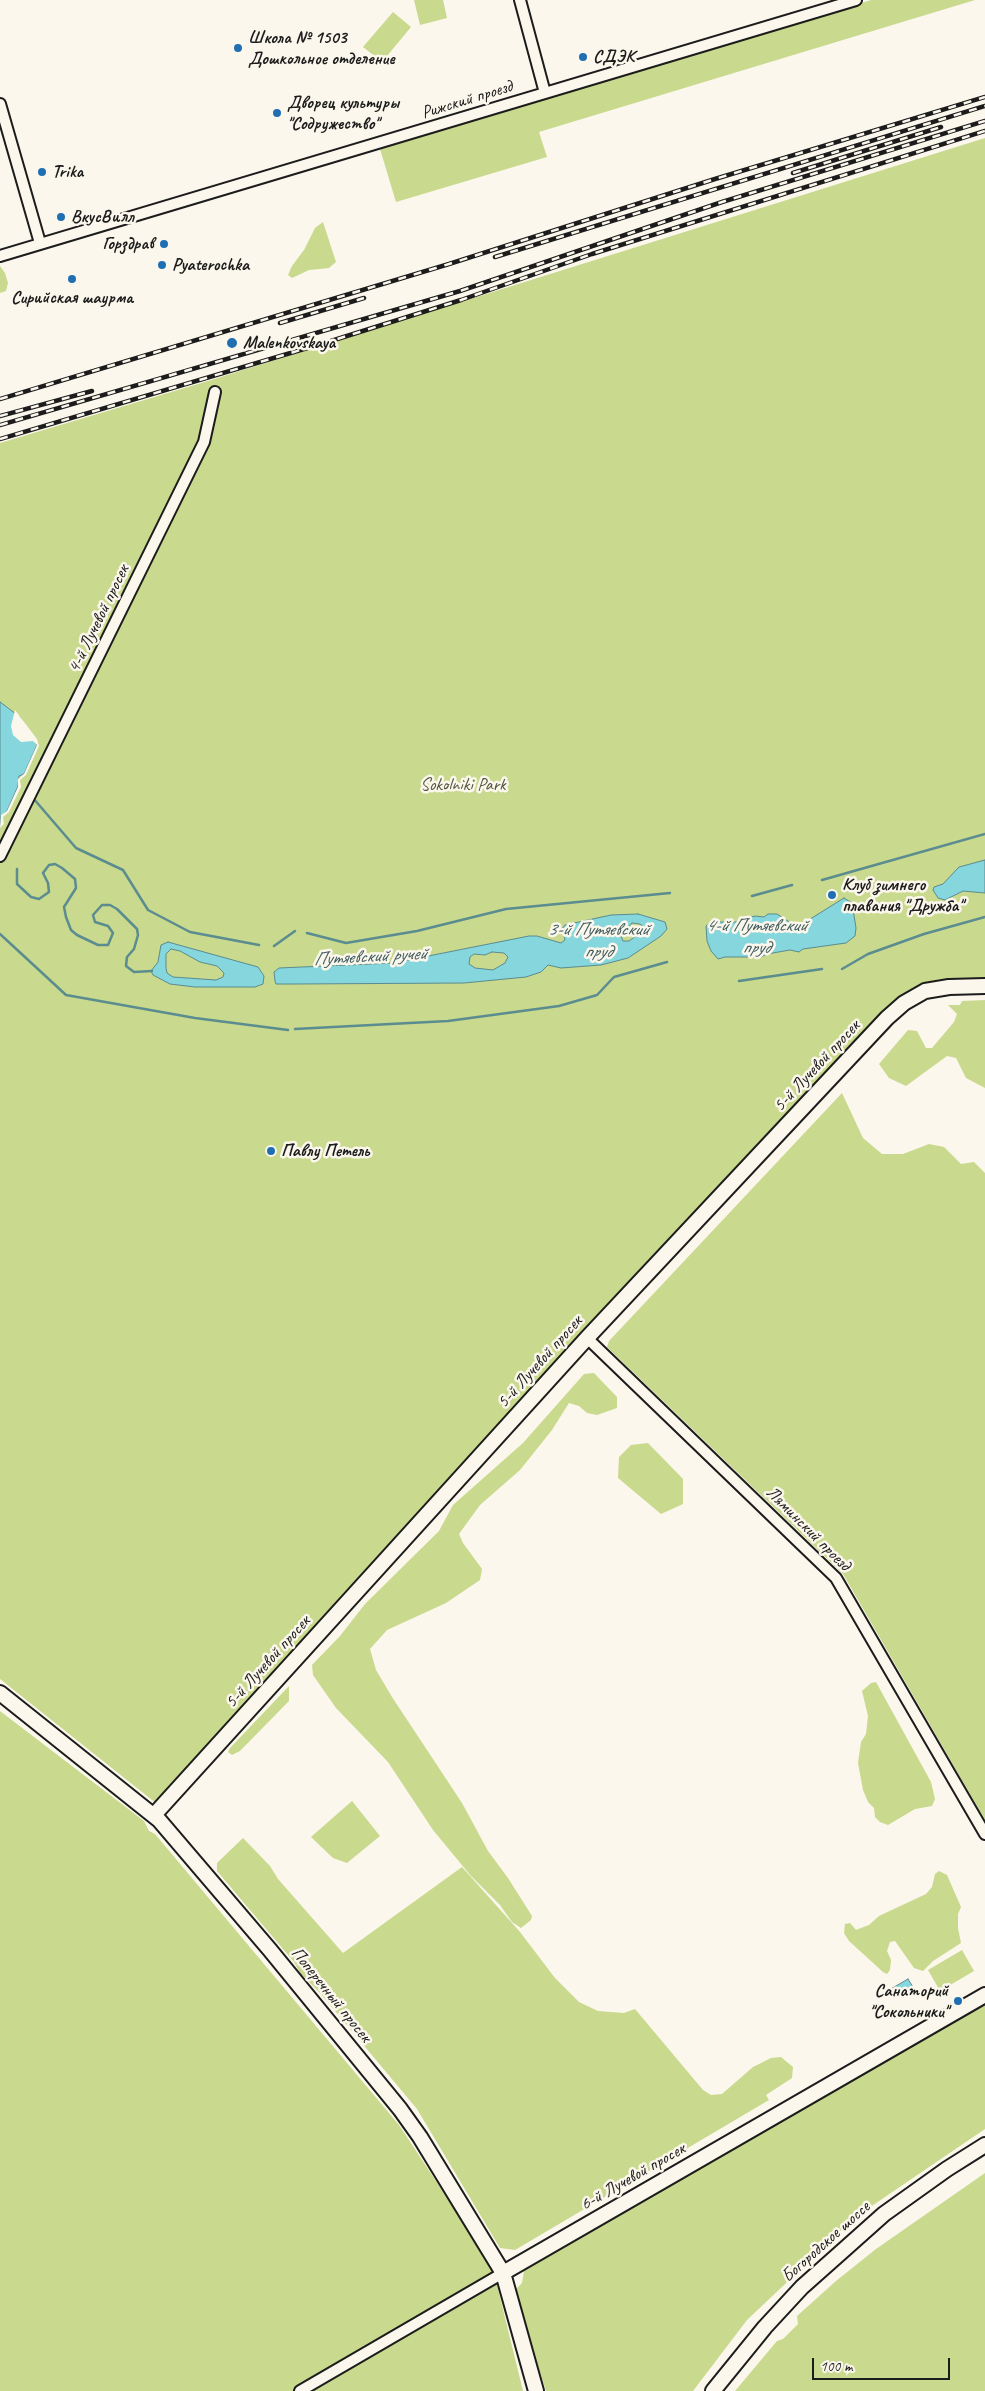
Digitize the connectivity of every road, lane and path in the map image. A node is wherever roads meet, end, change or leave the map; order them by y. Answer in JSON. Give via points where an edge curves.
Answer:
{"nodes":[{"id":1,"x":520,"y":0,"type":"edge"},
{"id":2,"x":856,"y":0,"type":"edge"},
{"id":3,"x":545,"y":93,"type":"junction"},
{"id":4,"x":0,"y":104,"type":"edge"},
{"id":5,"x":40,"y":243,"type":"junction"},
{"id":6,"x":0,"y":256,"type":"edge"},
{"id":7,"x":215,"y":392,"type":"dead end"},
{"id":8,"x":0,"y":856,"type":"edge"},
{"id":9,"x":985,"y":986,"type":"edge"},
{"id":10,"x":587,"y":1338,"type":"junction"},
{"id":11,"x":0,"y":1694,"type":"edge"},
{"id":12,"x":154,"y":1815,"type":"junction"},
{"id":13,"x":985,"y":1834,"type":"edge"},
{"id":14,"x":985,"y":1995,"type":"edge"},
{"id":15,"x":985,"y":2145,"type":"edge"},
{"id":16,"x":502,"y":2273,"type":"junction"},
{"id":17,"x":300,"y":2391,"type":"edge"},
{"id":18,"x":536,"y":2391,"type":"edge"},
{"id":19,"x":714,"y":2391,"type":"edge"}],
"edges":[{"from":1,"to":3,"type":"street"},
{"from":2,"to":3,"type":"street","name":"Рижский проезд"},
{"from":3,"to":5,"type":"street","name":"Рижский проезд"},
{"from":4,"to":5,"type":"street"},
{"from":5,"to":6,"type":"street","name":"Рижский проезд"},
{"from":7,"to":8,"type":"street","name":"4-й Лучевой просек","via":[[204,442]]},
{"from":9,"to":10,"type":"street","name":"5-й Лучевой просек","via":[[925,991],[887,1018]]},
{"from":10,"to":12,"type":"street","name":"5-й Лучевой просек"},
{"from":10,"to":13,"type":"street","name":"Ляминский проезд","via":[[836,1578]]},
{"from":11,"to":12,"type":"street","name":"Поперечный просек"},
{"from":12,"to":16,"type":"street","name":"Поперечный просек","via":[[400,2109]]},
{"from":14,"to":16,"type":"street","name":"6-й Лучевой просек"},
{"from":15,"to":19,"type":"street","name":"Богородское шоссе","via":[[884,2214],[847,2247],[765,2327]]},
{"from":16,"to":17,"type":"street","name":"6-й Лучевой просек"},
{"from":16,"to":18,"type":"street","name":"Поперечный просек"}]}
